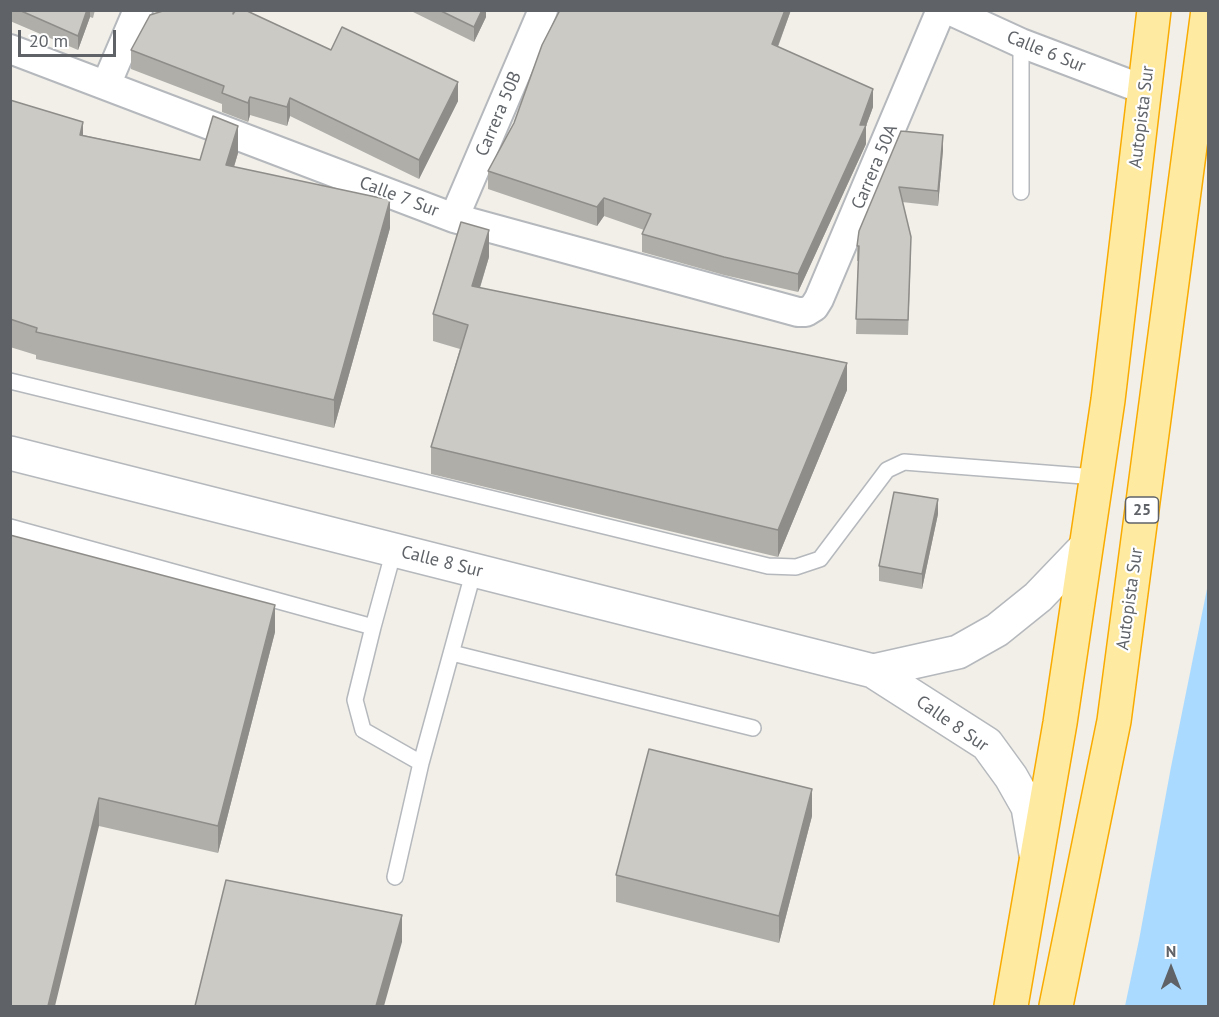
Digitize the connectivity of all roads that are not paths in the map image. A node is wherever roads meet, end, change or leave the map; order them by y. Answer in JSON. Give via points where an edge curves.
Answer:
{"nodes":[{"id":1,"x":138,"y":10,"type":"edge"},
{"id":2,"x":543,"y":10,"type":"edge"},
{"id":3,"x":941,"y":10,"type":"edge"},
{"id":4,"x":949,"y":10,"type":"edge"},
{"id":5,"x":1154,"y":10,"type":"edge"},
{"id":6,"x":1208,"y":10,"type":"edge"},
{"id":7,"x":1021,"y":43,"type":"junction"},
{"id":8,"x":10,"y":49,"type":"edge"},
{"id":9,"x":106,"y":85,"type":"junction"},
{"id":10,"x":1145,"y":90,"type":"junction"},
{"id":11,"x":1021,"y":192,"type":"dead end"},
{"id":12,"x":454,"y":218,"type":"junction"},
{"id":13,"x":798,"y":312,"type":"joint"},
{"id":14,"x":10,"y":381,"type":"edge"},
{"id":15,"x":10,"y":453,"type":"edge"},
{"id":16,"x":1096,"y":477,"type":"junction"},
{"id":17,"x":10,"y":527,"type":"edge"},
{"id":18,"x":1085,"y":548,"type":"junction"},
{"id":19,"x":394,"y":550,"type":"junction"},
{"id":20,"x":474,"y":570,"type":"junction"},
{"id":21,"x":373,"y":627,"type":"junction"},
{"id":22,"x":452,"y":653,"type":"junction"},
{"id":23,"x":873,"y":672,"type":"junction"},
{"id":24,"x":1114,"y":721,"type":"junction"},
{"id":25,"x":753,"y":728,"type":"dead end"},
{"id":26,"x":421,"y":763,"type":"junction"},
{"id":27,"x":1037,"y":859,"type":"junction"},
{"id":28,"x":395,"y":878,"type":"dead end"},
{"id":29,"x":1011,"y":1006,"type":"edge"},
{"id":30,"x":1029,"y":1006,"type":"edge"},
{"id":31,"x":1056,"y":1006,"type":"edge"}],
"edges":[{"from":1,"to":9,"type":"street"},
{"from":2,"to":12,"type":"street","name":"Carrera 50B"},
{"from":3,"to":13,"type":"street","name":"Carrera 50A","via":[[819,299],[806,312]]},
{"from":4,"to":7,"type":"street","name":"Calle 6 Sur"},
{"from":5,"to":10,"type":"highway","name":"Autopista Sur"},
{"from":6,"to":24,"type":"highway","name":"Autopista Sur","number":"25"},
{"from":7,"to":10,"type":"street","name":"Calle 6 Sur"},
{"from":7,"to":11,"type":"lane"},
{"from":8,"to":9,"type":"street","name":"Calle 7 Sur"},
{"from":9,"to":12,"type":"street","name":"Calle 7 Sur"},
{"from":10,"to":16,"type":"highway","name":"Autopista Sur"},
{"from":12,"to":13,"type":"street","name":"Calle 7 Sur"},
{"from":14,"to":16,"type":"lane","via":[[768,566],[796,567],[820,559],[886,470],[904,462]]},
{"from":15,"to":19,"type":"street","name":"Calle 8 Sur"},
{"from":16,"to":18,"type":"highway","name":"Autopista Sur"},
{"from":17,"to":21,"type":"lane"},
{"from":18,"to":23,"type":"street","name":"Calle 8 Sur","via":[[1038,597],[997,630],[958,652]]},
{"from":18,"to":27,"type":"highway","name":"Autopista Sur"},
{"from":19,"to":20,"type":"street","name":"Calle 8 Sur"},
{"from":19,"to":21,"type":"lane"},
{"from":20,"to":22,"type":"lane"},
{"from":20,"to":23,"type":"street","name":"Calle 8 Sur"},
{"from":21,"to":26,"type":"lane","via":[[355,700],[363,730]]},
{"from":22,"to":25,"type":"lane"},
{"from":22,"to":26,"type":"lane"},
{"from":23,"to":27,"type":"street","name":"Calle 8 Sur","via":[[987,744],[1028,807]]},
{"from":24,"to":30,"type":"highway"},
{"from":24,"to":31,"type":"highway","name":"Autopista Sur","number":"25"},
{"from":26,"to":28,"type":"lane"},
{"from":27,"to":29,"type":"highway","name":"Autopista Sur"}]}
